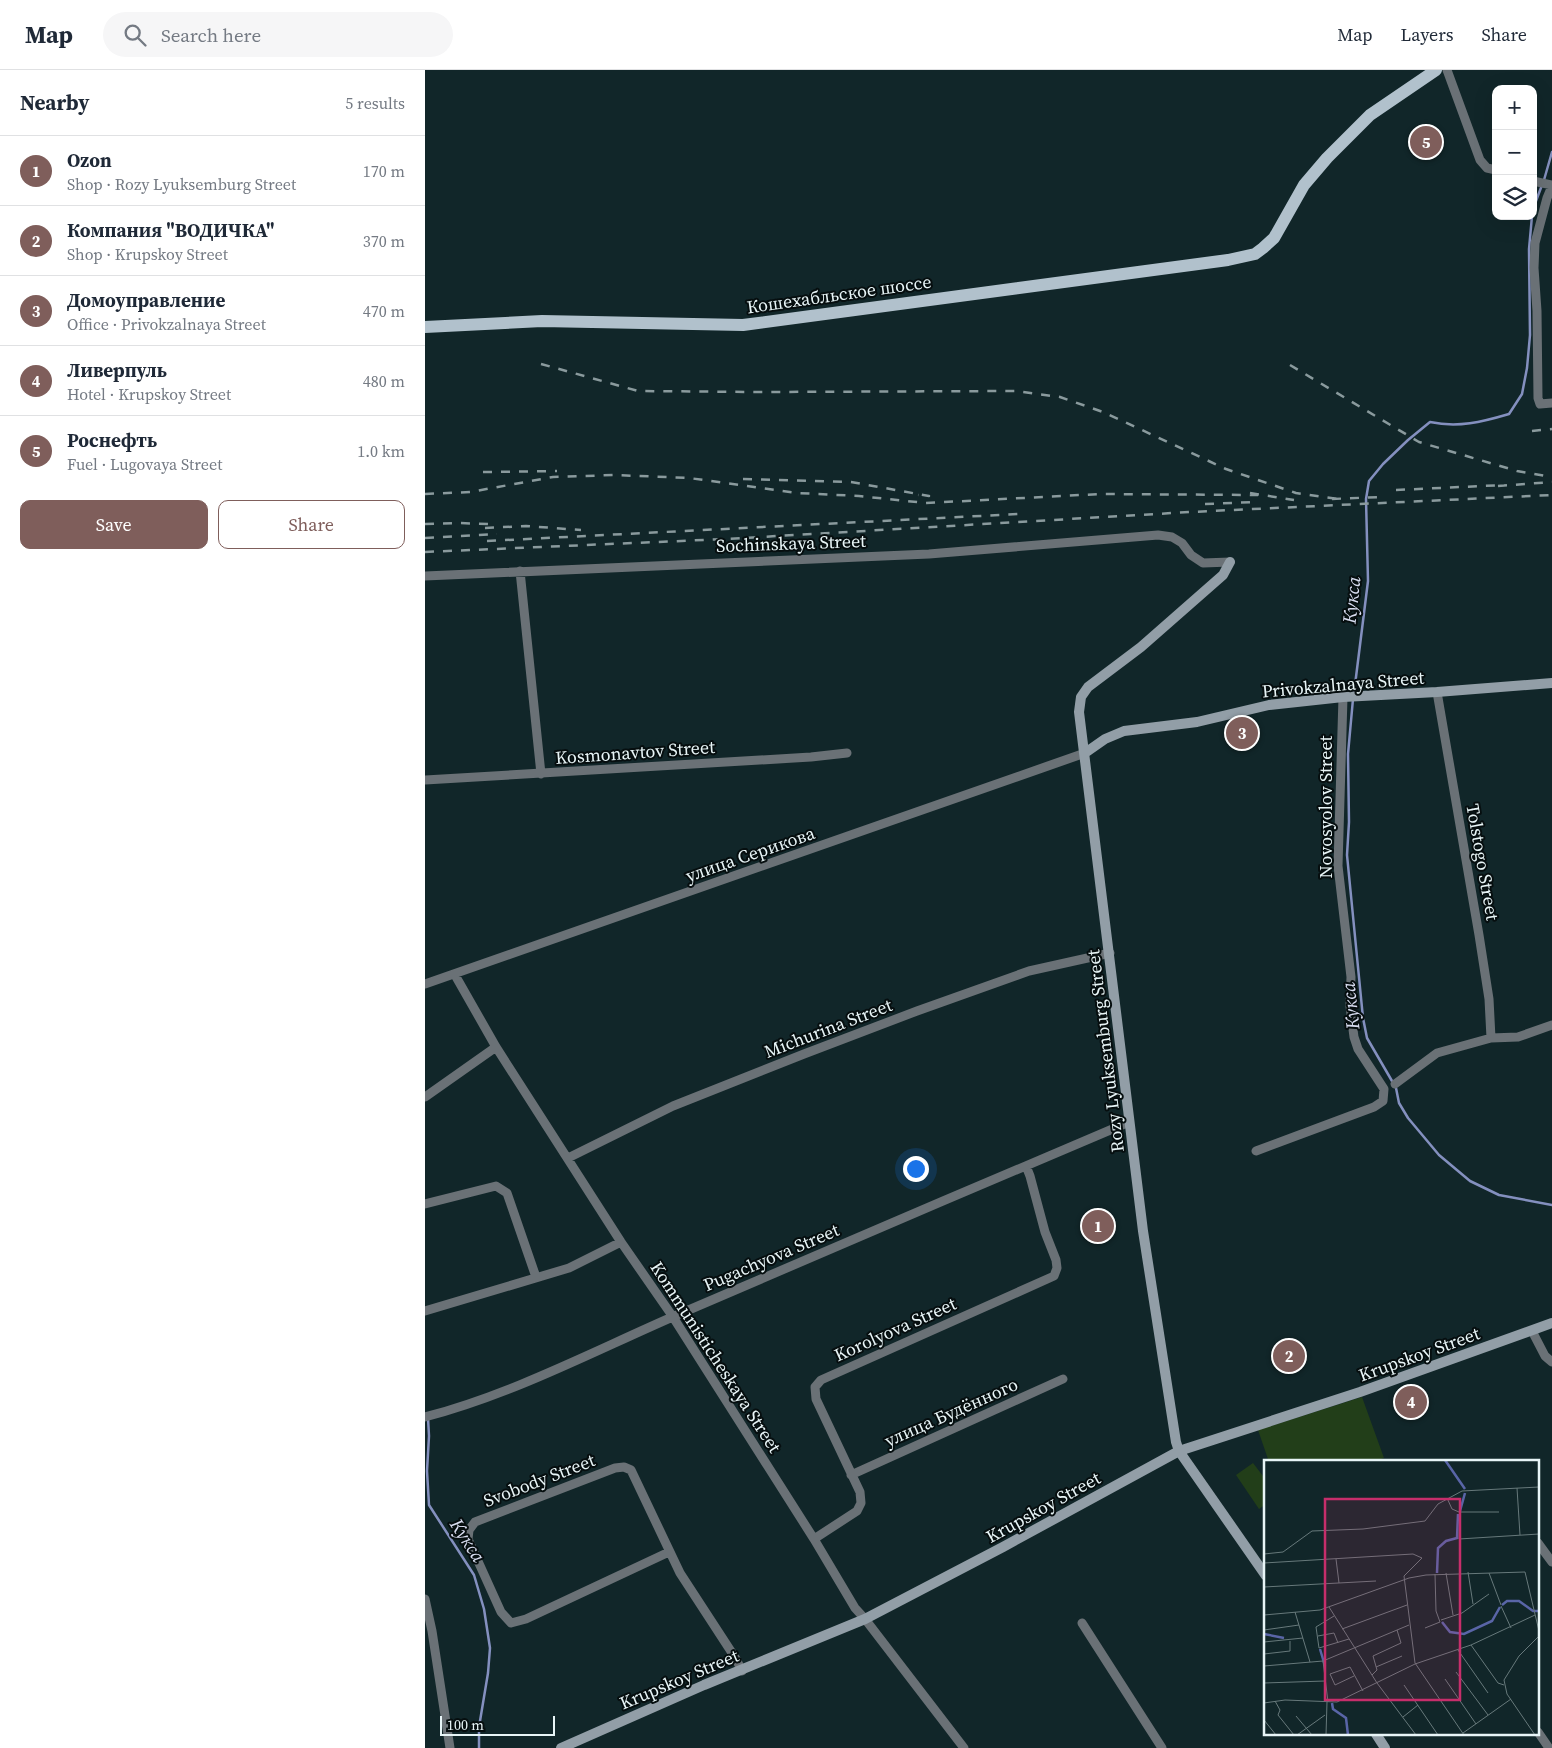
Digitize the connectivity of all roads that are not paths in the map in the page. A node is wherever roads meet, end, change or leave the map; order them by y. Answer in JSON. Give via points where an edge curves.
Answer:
{"nodes":[{"id":1,"x":1436,"y":70,"type":"edge"},
{"id":2,"x":1447,"y":70,"type":"edge"},
{"id":3,"x":1492,"y":169,"type":"edge"},
{"id":4,"x":1545,"y":184,"type":"edge"},
{"id":5,"x":425,"y":327,"type":"edge"},
{"id":6,"x":1552,"y":403,"type":"edge"},
{"id":7,"x":1231,"y":562,"type":"joint"},
{"id":8,"x":520,"y":571,"type":"junction"},
{"id":9,"x":425,"y":576,"type":"edge"},
{"id":10,"x":1552,"y":683,"type":"edge"},
{"id":11,"x":1437,"y":692,"type":"junction"},
{"id":12,"x":1350,"y":696,"type":"junction"},
{"id":13,"x":847,"y":753,"type":"dead end"},
{"id":14,"x":1085,"y":754,"type":"junction"},
{"id":15,"x":541,"y":774,"type":"junction"},
{"id":16,"x":425,"y":780,"type":"edge"},
{"id":17,"x":1110,"y":953,"type":"junction"},
{"id":18,"x":455,"y":975,"type":"junction"},
{"id":19,"x":425,"y":984,"type":"edge"},
{"id":20,"x":1552,"y":1025,"type":"edge"},
{"id":21,"x":1491,"y":1038,"type":"junction"},
{"id":22,"x":496,"y":1048,"type":"junction"},
{"id":23,"x":1395,"y":1084,"type":"dead end"},
{"id":24,"x":425,"y":1098,"type":"edge"},
{"id":25,"x":1129,"y":1122,"type":"junction"},
{"id":26,"x":1255,"y":1151,"type":"dead end"},
{"id":27,"x":568,"y":1158,"type":"junction"},
{"id":28,"x":1026,"y":1166,"type":"junction"},
{"id":29,"x":425,"y":1204,"type":"edge"},
{"id":30,"x":621,"y":1242,"type":"junction"},
{"id":31,"x":536,"y":1277,"type":"junction"},
{"id":32,"x":425,"y":1311,"type":"edge"},
{"id":33,"x":673,"y":1317,"type":"junction"},
{"id":34,"x":1552,"y":1323,"type":"edge"},
{"id":35,"x":1531,"y":1331,"type":"junction"},
{"id":36,"x":1552,"y":1362,"type":"edge"},
{"id":37,"x":1063,"y":1379,"type":"dead end"},
{"id":38,"x":429,"y":1416,"type":"edge"},
{"id":39,"x":1179,"y":1451,"type":"junction"},
{"id":40,"x":851,"y":1474,"type":"junction"},
{"id":41,"x":815,"y":1539,"type":"junction"},
{"id":42,"x":1539,"y":1544,"type":"edge"},
{"id":43,"x":669,"y":1552,"type":"junction"},
{"id":44,"x":1552,"y":1562,"type":"edge"},
{"id":45,"x":1264,"y":1573,"type":"edge"},
{"id":46,"x":425,"y":1599,"type":"edge"},
{"id":47,"x":865,"y":1619,"type":"junction"},
{"id":48,"x":1083,"y":1623,"type":"dead end"},
{"id":49,"x":742,"y":1670,"type":"junction"},
{"id":50,"x":1539,"y":1733,"type":"edge"},
{"id":51,"x":1377,"y":1736,"type":"edge"},
{"id":52,"x":449,"y":1748,"type":"edge"},
{"id":53,"x":561,"y":1748,"type":"edge"},
{"id":54,"x":964,"y":1748,"type":"edge"},
{"id":55,"x":1162,"y":1748,"type":"edge"},
{"id":56,"x":1385,"y":1748,"type":"edge"},
{"id":57,"x":1549,"y":1748,"type":"edge"}],
"edges":[{"from":1,"to":5,"type":"main road","name":"Кошехабльское шоссе","via":[[1370,115],[1327,158],[1304,185],[1274,238],[1255,254],[743,325],[542,321]]},
{"from":2,"to":3,"type":"street","via":[[1480,160]]},
{"from":4,"to":6,"type":"street","via":[[1547,198],[1535,243],[1534,268],[1538,398],[1540,404]]},
{"from":7,"to":8,"type":"street","name":"Sochinskaya Street","via":[[1203,563],[1182,543],[1172,537],[1158,535],[929,554]]},
{"from":7,"to":14,"type":"street","name":"Rozy Lyuksemburg Street","via":[[1223,575],[1088,687],[1081,697],[1079,712]]},
{"from":8,"to":9,"type":"street","name":"Sochinskaya Street"},
{"from":8,"to":15,"type":"street"},
{"from":10,"to":11,"type":"street","name":"Privokzalnaya Street"},
{"from":11,"to":12,"type":"street","name":"Privokzalnaya Street"},
{"from":11,"to":21,"type":"street","name":"Tolstogo Street","via":[[1479,934]]},
{"from":12,"to":14,"type":"street","name":"Privokzalnaya Street","via":[[1269,705],[1197,722],[1123,730],[1105,738]]},
{"from":12,"to":26,"type":"street","name":"Novosyolov Street","via":[[1338,866],[1351,977],[1354,1037],[1358,1049],[1384,1089],[1383,1101],[1375,1107]]},
{"from":13,"to":15,"type":"street","name":"Kosmonavtov Street"},
{"from":14,"to":17,"type":"street","name":"Rozy Lyuksemburg Street"},
{"from":14,"to":18,"type":"street","name":"улица Серикова"},
{"from":15,"to":16,"type":"street","name":"Kosmonavtov Street"},
{"from":17,"to":25,"type":"street","name":"Rozy Lyuksemburg Street"},
{"from":17,"to":27,"type":"street","name":"Michurina Street","via":[[1029,971],[909,1014],[673,1106]]},
{"from":18,"to":19,"type":"street","name":"улица Серикова"},
{"from":18,"to":22,"type":"street","name":"Kommunisticheskaya Street"},
{"from":20,"to":21,"type":"street","via":[[1519,1036]]},
{"from":21,"to":23,"type":"street","via":[[1437,1053]]},
{"from":22,"to":24,"type":"street"},
{"from":22,"to":27,"type":"street","name":"Kommunisticheskaya Street"},
{"from":25,"to":28,"type":"street","name":"Pugachyova Street"},
{"from":25,"to":39,"type":"street","name":"Rozy Lyuksemburg Street","via":[[1143,1231]]},
{"from":27,"to":30,"type":"street","name":"Kommunisticheskaya Street"},
{"from":28,"to":33,"type":"street","name":"Pugachyova Street"},
{"from":28,"to":40,"type":"street","name":"Korolyova Street","via":[[1056,1260],[1055,1276],[821,1380],[815,1387],[817,1399]]},
{"from":29,"to":31,"type":"street","via":[[496,1186],[507,1193]]},
{"from":30,"to":31,"type":"street","via":[[569,1268]]},
{"from":30,"to":33,"type":"street","name":"Kommunisticheskaya Street"},
{"from":31,"to":32,"type":"street"},
{"from":33,"to":38,"type":"street","name":"Pugachyova Street","via":[[525,1382],[457,1409]]},
{"from":33,"to":41,"type":"street","name":"Kommunisticheskaya Street"},
{"from":34,"to":35,"type":"street","name":"Krupskoy Street"},
{"from":35,"to":36,"type":"street"},
{"from":35,"to":39,"type":"street","name":"Krupskoy Street","via":[[1360,1392]]},
{"from":37,"to":40,"type":"street","name":"улица Будённого"},
{"from":39,"to":45,"type":"street","name":"Rozy Lyuksemburg Street"},
{"from":39,"to":47,"type":"street","name":"Krupskoy Street"},
{"from":40,"to":41,"type":"street","name":"Korolyova Street","via":[[860,1492],[861,1503],[857,1511]]},
{"from":41,"to":47,"type":"street","name":"Kommunisticheskaya Street","via":[[855,1608]]},
{"from":42,"to":44,"type":"street"},
{"from":43,"to":43,"type":"street","name":"Svobody Street","via":[[636,1477],[624,1467],[475,1522],[469,1530],[468,1539],[501,1612],[511,1623]]},
{"from":43,"to":49,"type":"street","name":"Svobody Street"},
{"from":46,"to":52,"type":"street"},
{"from":47,"to":49,"type":"street","name":"Krupskoy Street"},
{"from":47,"to":54,"type":"street","name":"Kommunisticheskaya Street"},
{"from":48,"to":55,"type":"street"},
{"from":49,"to":53,"type":"street","name":"Krupskoy Street"},
{"from":50,"to":57,"type":"street"},
{"from":51,"to":56,"type":"street"}]}
